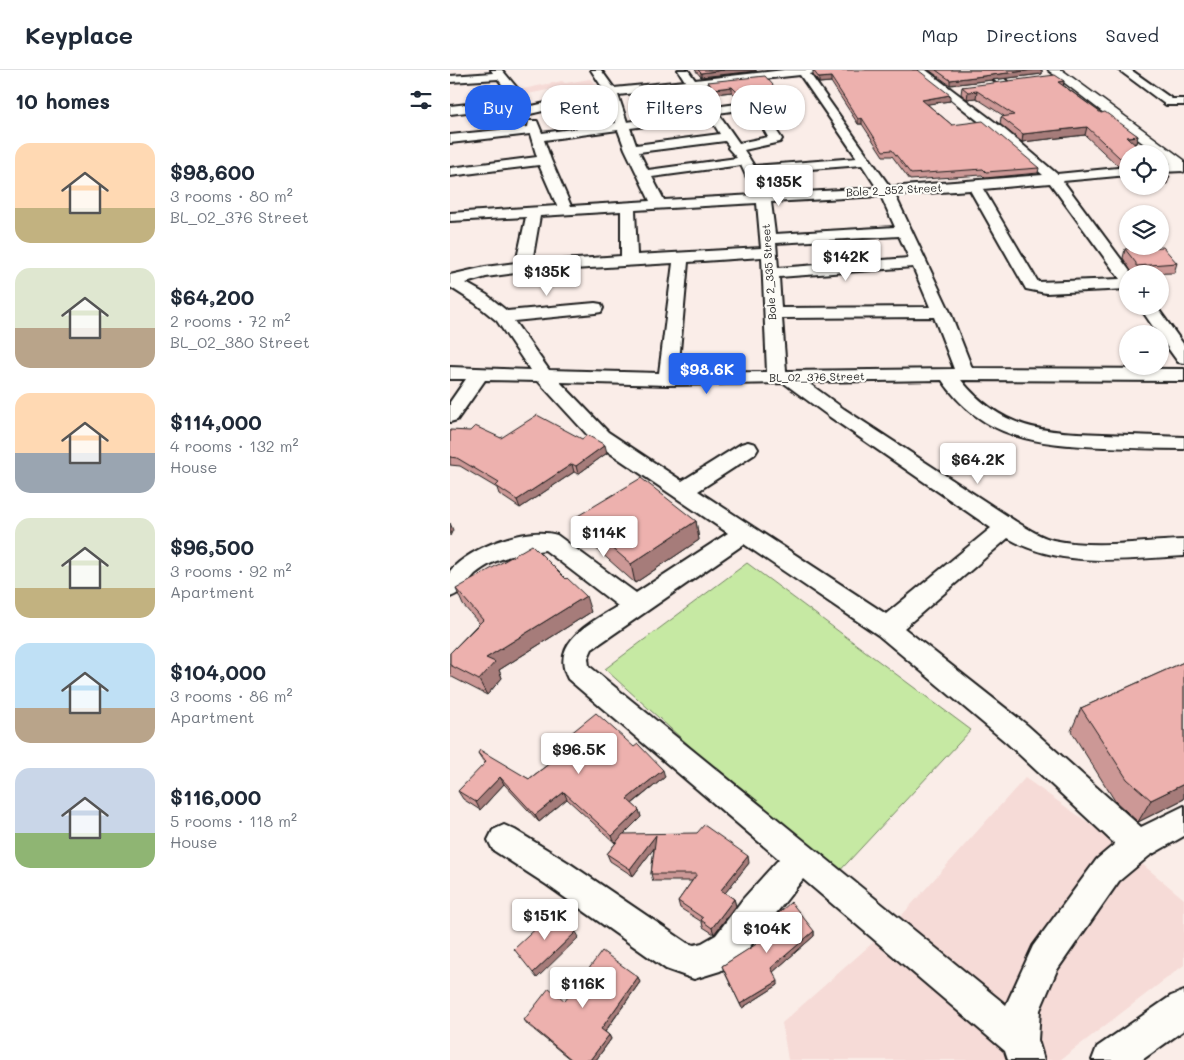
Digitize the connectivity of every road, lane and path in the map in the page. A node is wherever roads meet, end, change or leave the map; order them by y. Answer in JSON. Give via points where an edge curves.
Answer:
{"nodes":[{"id":1,"x":596,"y":70,"type":"edge"},
{"id":2,"x":683,"y":70,"type":"edge"},
{"id":3,"x":919,"y":70,"type":"edge"},
{"id":4,"x":987,"y":70,"type":"edge"},
{"id":5,"x":1124,"y":70,"type":"edge"},
{"id":6,"x":808,"y":71,"type":"edge"},
{"id":7,"x":498,"y":73,"type":"edge"},
{"id":8,"x":1049,"y":74,"type":"edge"},
{"id":9,"x":450,"y":79,"type":"edge"},
{"id":10,"x":694,"y":83,"type":"junction"},
{"id":11,"x":508,"y":85,"type":"edge"},
{"id":12,"x":606,"y":85,"type":"edge"},
{"id":13,"x":984,"y":85,"type":"edge"},
{"id":14,"x":965,"y":88,"type":"edge"},
{"id":15,"x":618,"y":91,"type":"edge"},
{"id":16,"x":946,"y":91,"type":"junction"},
{"id":17,"x":1184,"y":102,"type":"edge"},
{"id":18,"x":1170,"y":103,"type":"junction"},
{"id":19,"x":465,"y":109,"type":"edge"},
{"id":20,"x":450,"y":110,"type":"edge"},
{"id":21,"x":618,"y":110,"type":"edge"},
{"id":22,"x":1184,"y":112,"type":"edge"},
{"id":23,"x":531,"y":121,"type":"edge"},
{"id":24,"x":628,"y":125,"type":"edge"},
{"id":25,"x":624,"y":126,"type":"junction"},
{"id":26,"x":721,"y":128,"type":"edge"},
{"id":27,"x":770,"y":130,"type":"dead end"},
{"id":28,"x":536,"y":134,"type":"junction"},
{"id":29,"x":450,"y":139,"type":"edge"},
{"id":30,"x":731,"y":143,"type":"junction"},
{"id":31,"x":1143,"y":145,"type":"edge"},
{"id":32,"x":631,"y":149,"type":"junction"},
{"id":33,"x":544,"y":160,"type":"junction"},
{"id":34,"x":866,"y":160,"type":"junction"},
{"id":35,"x":747,"y":165,"type":"junction"},
{"id":36,"x":500,"y":167,"type":"junction"},
{"id":37,"x":1178,"y":169,"type":"edge"},
{"id":38,"x":450,"y":172,"type":"edge"},
{"id":39,"x":1119,"y":172,"type":"edge"},
{"id":40,"x":645,"y":174,"type":"junction"},
{"id":41,"x":1054,"y":178,"type":"junction"},
{"id":42,"x":501,"y":182,"type":"dead end"},
{"id":43,"x":974,"y":186,"type":"junction"},
{"id":44,"x":886,"y":191,"type":"junction"},
{"id":45,"x":763,"y":197,"type":"junction"},
{"id":46,"x":658,"y":203,"type":"junction"},
{"id":47,"x":628,"y":205,"type":"junction"},
{"id":48,"x":565,"y":209,"type":"junction"},
{"id":49,"x":534,"y":211,"type":"junction"},
{"id":50,"x":450,"y":217,"type":"edge"},
{"id":51,"x":903,"y":230,"type":"junction"},
{"id":52,"x":768,"y":245,"type":"junction"},
{"id":53,"x":681,"y":257,"type":"junction"},
{"id":54,"x":630,"y":259,"type":"junction"},
{"id":55,"x":918,"y":262,"type":"junction"},
{"id":56,"x":524,"y":267,"type":"junction"},
{"id":57,"x":1119,"y":267,"type":"edge"},
{"id":58,"x":771,"y":273,"type":"junction"},
{"id":59,"x":452,"y":280,"type":"edge"},
{"id":60,"x":1119,"y":284,"type":"edge"},
{"id":61,"x":595,"y":308,"type":"dead end"},
{"id":62,"x":772,"y":312,"type":"junction"},
{"id":63,"x":941,"y":312,"type":"junction"},
{"id":64,"x":1153,"y":315,"type":"edge"},
{"id":65,"x":503,"y":317,"type":"junction"},
{"id":66,"x":1184,"y":358,"type":"edge"},
{"id":67,"x":450,"y":373,"type":"edge"},
{"id":68,"x":479,"y":374,"type":"junction"},
{"id":69,"x":956,"y":375,"type":"junction"},
{"id":70,"x":1184,"y":375,"type":"edge"},
{"id":71,"x":542,"y":376,"type":"junction"},
{"id":72,"x":783,"y":377,"type":"junction"},
{"id":73,"x":668,"y":379,"type":"junction"},
{"id":74,"x":450,"y":416,"type":"edge"},
{"id":75,"x":1184,"y":443,"type":"edge"},
{"id":76,"x":748,"y":449,"type":"dead end"},
{"id":77,"x":682,"y":491,"type":"junction"},
{"id":78,"x":1007,"y":527,"type":"junction"},
{"id":79,"x":744,"y":533,"type":"junction"},
{"id":80,"x":1184,"y":548,"type":"edge"},
{"id":81,"x":450,"y":588,"type":"edge"},
{"id":82,"x":636,"y":606,"type":"junction"},
{"id":83,"x":887,"y":628,"type":"junction"},
{"id":84,"x":1184,"y":820,"type":"edge"},
{"id":85,"x":504,"y":840,"type":"dead end"},
{"id":86,"x":1138,"y":845,"type":"junction"},
{"id":87,"x":800,"y":858,"type":"junction"},
{"id":88,"x":1184,"y":1009,"type":"edge"},
{"id":89,"x":1023,"y":1050,"type":"edge"},
{"id":90,"x":1110,"y":1060,"type":"edge"}],
"edges":[{"from":1,"to":12,"type":"street"},
{"from":2,"to":10,"type":"street","name":"Bole 2_335 Street"},
{"from":3,"to":16,"type":"street"},
{"from":4,"to":13,"type":"street","via":[[1008,82]]},
{"from":5,"to":18,"type":"street"},
{"from":6,"to":10,"type":"street"},
{"from":6,"to":34,"type":"street"},
{"from":7,"to":9,"type":"street"},
{"from":7,"to":11,"type":"street"},
{"from":8,"to":31,"type":"main road"},
{"from":8,"to":37,"type":"main road"},
{"from":10,"to":15,"type":"street"},
{"from":14,"to":16,"type":"street"},
{"from":16,"to":41,"type":"street"},
{"from":17,"to":18,"type":"street"},
{"from":18,"to":22,"type":"street"},
{"from":19,"to":20,"type":"street"},
{"from":21,"to":25,"type":"street"},
{"from":23,"to":28,"type":"street"},
{"from":24,"to":25,"type":"street"},
{"from":25,"to":28,"type":"street"},
{"from":25,"to":32,"type":"street"},
{"from":26,"to":30,"type":"street","name":"Bole 2_335 Street"},
{"from":27,"to":30,"type":"street","via":[[776,139]]},
{"from":28,"to":29,"type":"street"},
{"from":28,"to":33,"type":"street"},
{"from":30,"to":32,"type":"street"},
{"from":30,"to":35,"type":"street","name":"Bole 2_335 Street"},
{"from":32,"to":40,"type":"street"},
{"from":33,"to":36,"type":"street"},
{"from":33,"to":48,"type":"street"},
{"from":34,"to":35,"type":"street"},
{"from":34,"to":44,"type":"street"},
{"from":35,"to":40,"type":"street"},
{"from":35,"to":45,"type":"street","name":"Bole 2_335 Street"},
{"from":36,"to":38,"type":"street"},
{"from":36,"to":42,"type":"street"},
{"from":39,"to":41,"type":"street","name":"Bole 2_352 Street"},
{"from":40,"to":46,"type":"street"},
{"from":41,"to":43,"type":"street","name":"Bole 2_352 Street"},
{"from":41,"to":57,"type":"street"},
{"from":43,"to":44,"type":"street","name":"Bole 2_352 Street"},
{"from":43,"to":60,"type":"street","via":[[1032,286]]},
{"from":44,"to":45,"type":"street","name":"Bole 2_352 Street"},
{"from":44,"to":51,"type":"street"},
{"from":45,"to":46,"type":"street","name":"Bole 2_352 Street"},
{"from":45,"to":52,"type":"street","name":"Bole 2_335 Street"},
{"from":46,"to":47,"type":"street","name":"Bole 2_352 Street"},
{"from":47,"to":48,"type":"street","name":"Bole 2_352 Street"},
{"from":47,"to":54,"type":"street"},
{"from":48,"to":49,"type":"street","name":"Bole 2_352 Street"},
{"from":49,"to":50,"type":"street","name":"Bole 2_352 Street"},
{"from":49,"to":56,"type":"street"},
{"from":51,"to":52,"type":"street"},
{"from":51,"to":55,"type":"street"},
{"from":52,"to":53,"type":"street"},
{"from":52,"to":58,"type":"street","name":"Bole 2_335 Street"},
{"from":53,"to":54,"type":"street"},
{"from":53,"to":73,"type":"street"},
{"from":54,"to":56,"type":"street"},
{"from":55,"to":58,"type":"street"},
{"from":55,"to":63,"type":"street"},
{"from":56,"to":59,"type":"street"},
{"from":58,"to":62,"type":"street","name":"Bole 2_335 Street"},
{"from":59,"to":65,"type":"street"},
{"from":61,"to":65,"type":"street"},
{"from":62,"to":63,"type":"street"},
{"from":62,"to":72,"type":"street","name":"Bole 2_335 Street"},
{"from":63,"to":69,"type":"street"},
{"from":64,"to":66,"type":"street"},
{"from":65,"to":71,"type":"street"},
{"from":67,"to":68,"type":"street","name":"BL_02_376 Street"},
{"from":68,"to":71,"type":"street","name":"BL_02_376 Street"},
{"from":68,"to":74,"type":"street"},
{"from":69,"to":70,"type":"street","name":"BL_02_376 Street"},
{"from":69,"to":72,"type":"street","name":"BL_02_376 Street"},
{"from":69,"to":75,"type":"street","via":[[959,390],[986,412],[1019,431],[1058,439]]},
{"from":71,"to":73,"type":"street","name":"BL_02_376 Street"},
{"from":71,"to":77,"type":"street","via":[[600,438]]},
{"from":72,"to":73,"type":"street","name":"BL_02_376 Street"},
{"from":72,"to":78,"type":"street"},
{"from":76,"to":77,"type":"street"},
{"from":77,"to":79,"type":"street"},
{"from":78,"to":80,"type":"street","via":[[1052,548]]},
{"from":78,"to":83,"type":"street"},
{"from":79,"to":82,"type":"street"},
{"from":79,"to":83,"type":"street"},
{"from":81,"to":82,"type":"street","via":[[468,567],[496,551],[549,541]]},
{"from":82,"to":87,"type":"street","via":[[583,642],[575,658],[577,671]]},
{"from":83,"to":86,"type":"street","via":[[1017,734]]},
{"from":84,"to":86,"type":"street"},
{"from":85,"to":87,"type":"street","via":[[678,957],[694,962],[708,959],[728,947]]},
{"from":86,"to":89,"type":"street","via":[[1108,870],[1045,958],[1022,1010]]},
{"from":87,"to":89,"type":"street"},
{"from":88,"to":90,"type":"street"}]}
